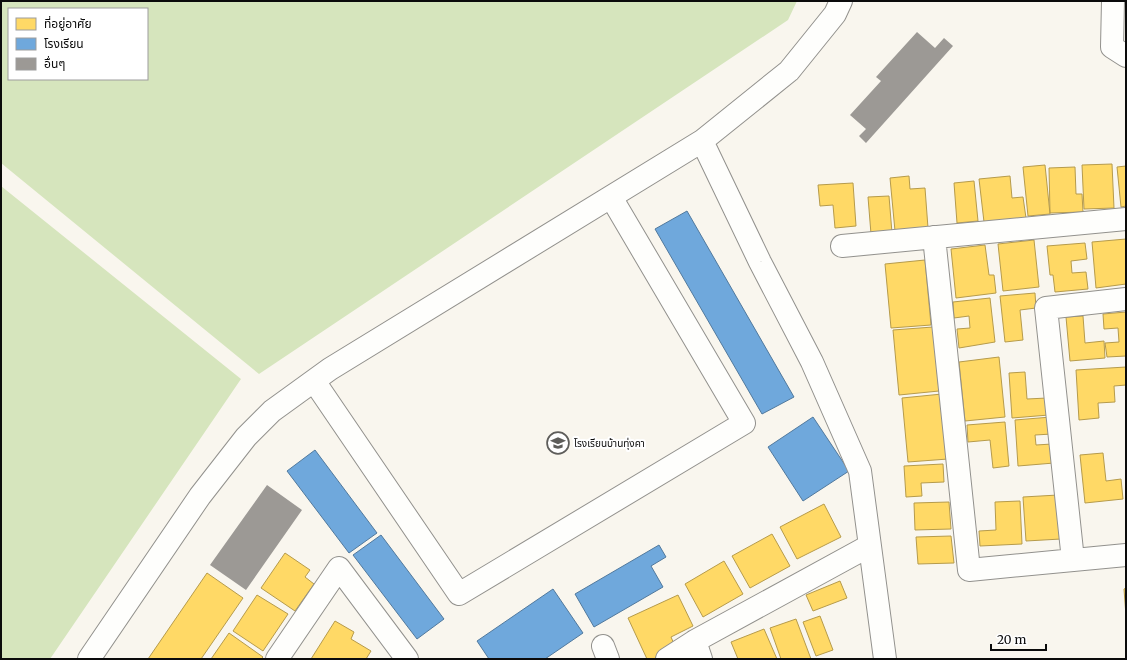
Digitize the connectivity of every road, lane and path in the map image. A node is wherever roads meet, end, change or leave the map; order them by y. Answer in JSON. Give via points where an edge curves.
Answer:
{"nodes":[{"id":1,"x":841,"y":1,"type":"edge"},
{"id":2,"x":1113,"y":1,"type":"edge"},
{"id":3,"x":1126,"y":56,"type":"edge"},
{"id":4,"x":702,"y":141,"type":"junction"},
{"id":5,"x":611,"y":197,"type":"junction"},
{"id":6,"x":1126,"y":219,"type":"edge"},
{"id":7,"x":934,"y":237,"type":"junction"},
{"id":8,"x":842,"y":246,"type":"dead end"},
{"id":9,"x":1126,"y":299,"type":"edge"},
{"id":10,"x":314,"y":381,"type":"junction"},
{"id":11,"x":869,"y":546,"type":"junction"},
{"id":12,"x":1126,"y":555,"type":"edge"},
{"id":13,"x":1073,"y":560,"type":"junction"},
{"id":14,"x":698,"y":650,"type":"edge"},
{"id":15,"x":89,"y":659,"type":"edge"},
{"id":16,"x":277,"y":659,"type":"edge"},
{"id":17,"x":408,"y":659,"type":"edge"},
{"id":18,"x":667,"y":659,"type":"edge"},
{"id":19,"x":885,"y":659,"type":"edge"}],
"edges":[{"from":1,"to":4,"type":"street","via":[[835,14],[789,71]]},
{"from":2,"to":3,"type":"street","via":[[1112,47]]},
{"from":4,"to":5,"type":"street"},
{"from":4,"to":11,"type":"street","via":[[812,362],[860,471]]},
{"from":5,"to":10,"type":"street"},
{"from":5,"to":10,"type":"street","via":[[744,423],[459,594]]},
{"from":6,"to":7,"type":"street"},
{"from":7,"to":8,"type":"street"},
{"from":7,"to":13,"type":"street","via":[[969,570]]},
{"from":9,"to":13,"type":"street","via":[[1046,308]]},
{"from":10,"to":15,"type":"street","via":[[272,411],[246,437],[200,496]]},
{"from":11,"to":14,"type":"street"},
{"from":11,"to":19,"type":"street"},
{"from":12,"to":13,"type":"street"},
{"from":14,"to":18,"type":"street"},
{"from":16,"to":17,"type":"street","via":[[339,568]]}]}
